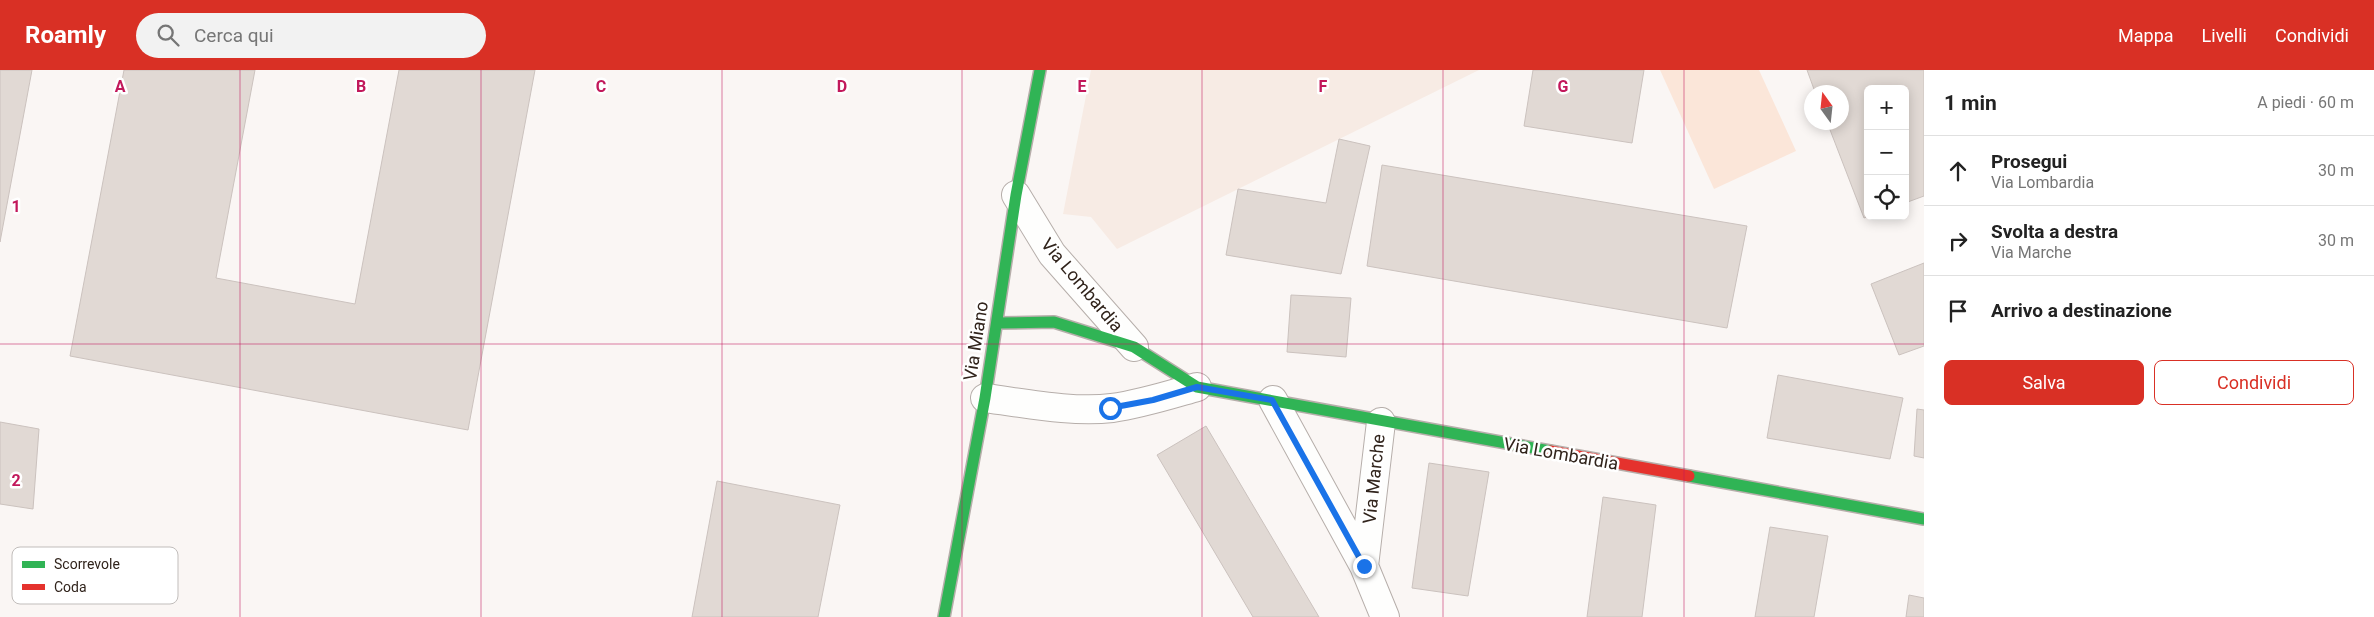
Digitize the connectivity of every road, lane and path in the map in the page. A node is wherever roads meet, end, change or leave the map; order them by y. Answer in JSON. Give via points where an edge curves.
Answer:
{"nodes":[{"id":1,"x":1040,"y":70,"type":"edge"},
{"id":2,"x":1016,"y":195,"type":"junction"},
{"id":3,"x":997,"y":323,"type":"junction"},
{"id":4,"x":1134,"y":347,"type":"junction"},
{"id":5,"x":1197,"y":387,"type":"junction"},
{"id":6,"x":985,"y":398,"type":"junction"},
{"id":7,"x":1272,"y":400,"type":"junction"},
{"id":8,"x":1381,"y":422,"type":"junction"},
{"id":9,"x":1924,"y":519,"type":"edge"},
{"id":10,"x":1364,"y":566,"type":"junction"},
{"id":11,"x":944,"y":617,"type":"edge"},
{"id":12,"x":1385,"y":617,"type":"edge"}],
"edges":[{"from":1,"to":2,"type":"street","name":"Via Miano"},
{"from":2,"to":3,"type":"street","name":"Via Miano"},
{"from":2,"to":4,"type":"street","name":"Via Lombardia","via":[[1052,254]]},
{"from":3,"to":4,"type":"street","name":"Via Lombardia","via":[[1054,322]]},
{"from":3,"to":6,"type":"street","name":"Via Miano"},
{"from":4,"to":5,"type":"street","name":"Via Lombardia"},
{"from":5,"to":6,"type":"street","name":"Via Lombardia","via":[[1110,408],[1050,407]]},
{"from":5,"to":7,"type":"street","name":"Via Lombardia"},
{"from":6,"to":11,"type":"street","name":"Via Miano"},
{"from":7,"to":8,"type":"street","name":"Via Lombardia"},
{"from":7,"to":10,"type":"street","name":"Via Marche"},
{"from":8,"to":9,"type":"street","name":"Via Lombardia"},
{"from":8,"to":10,"type":"street","name":"Via Marche"},
{"from":10,"to":12,"type":"street","name":"Via Marche"}]}
